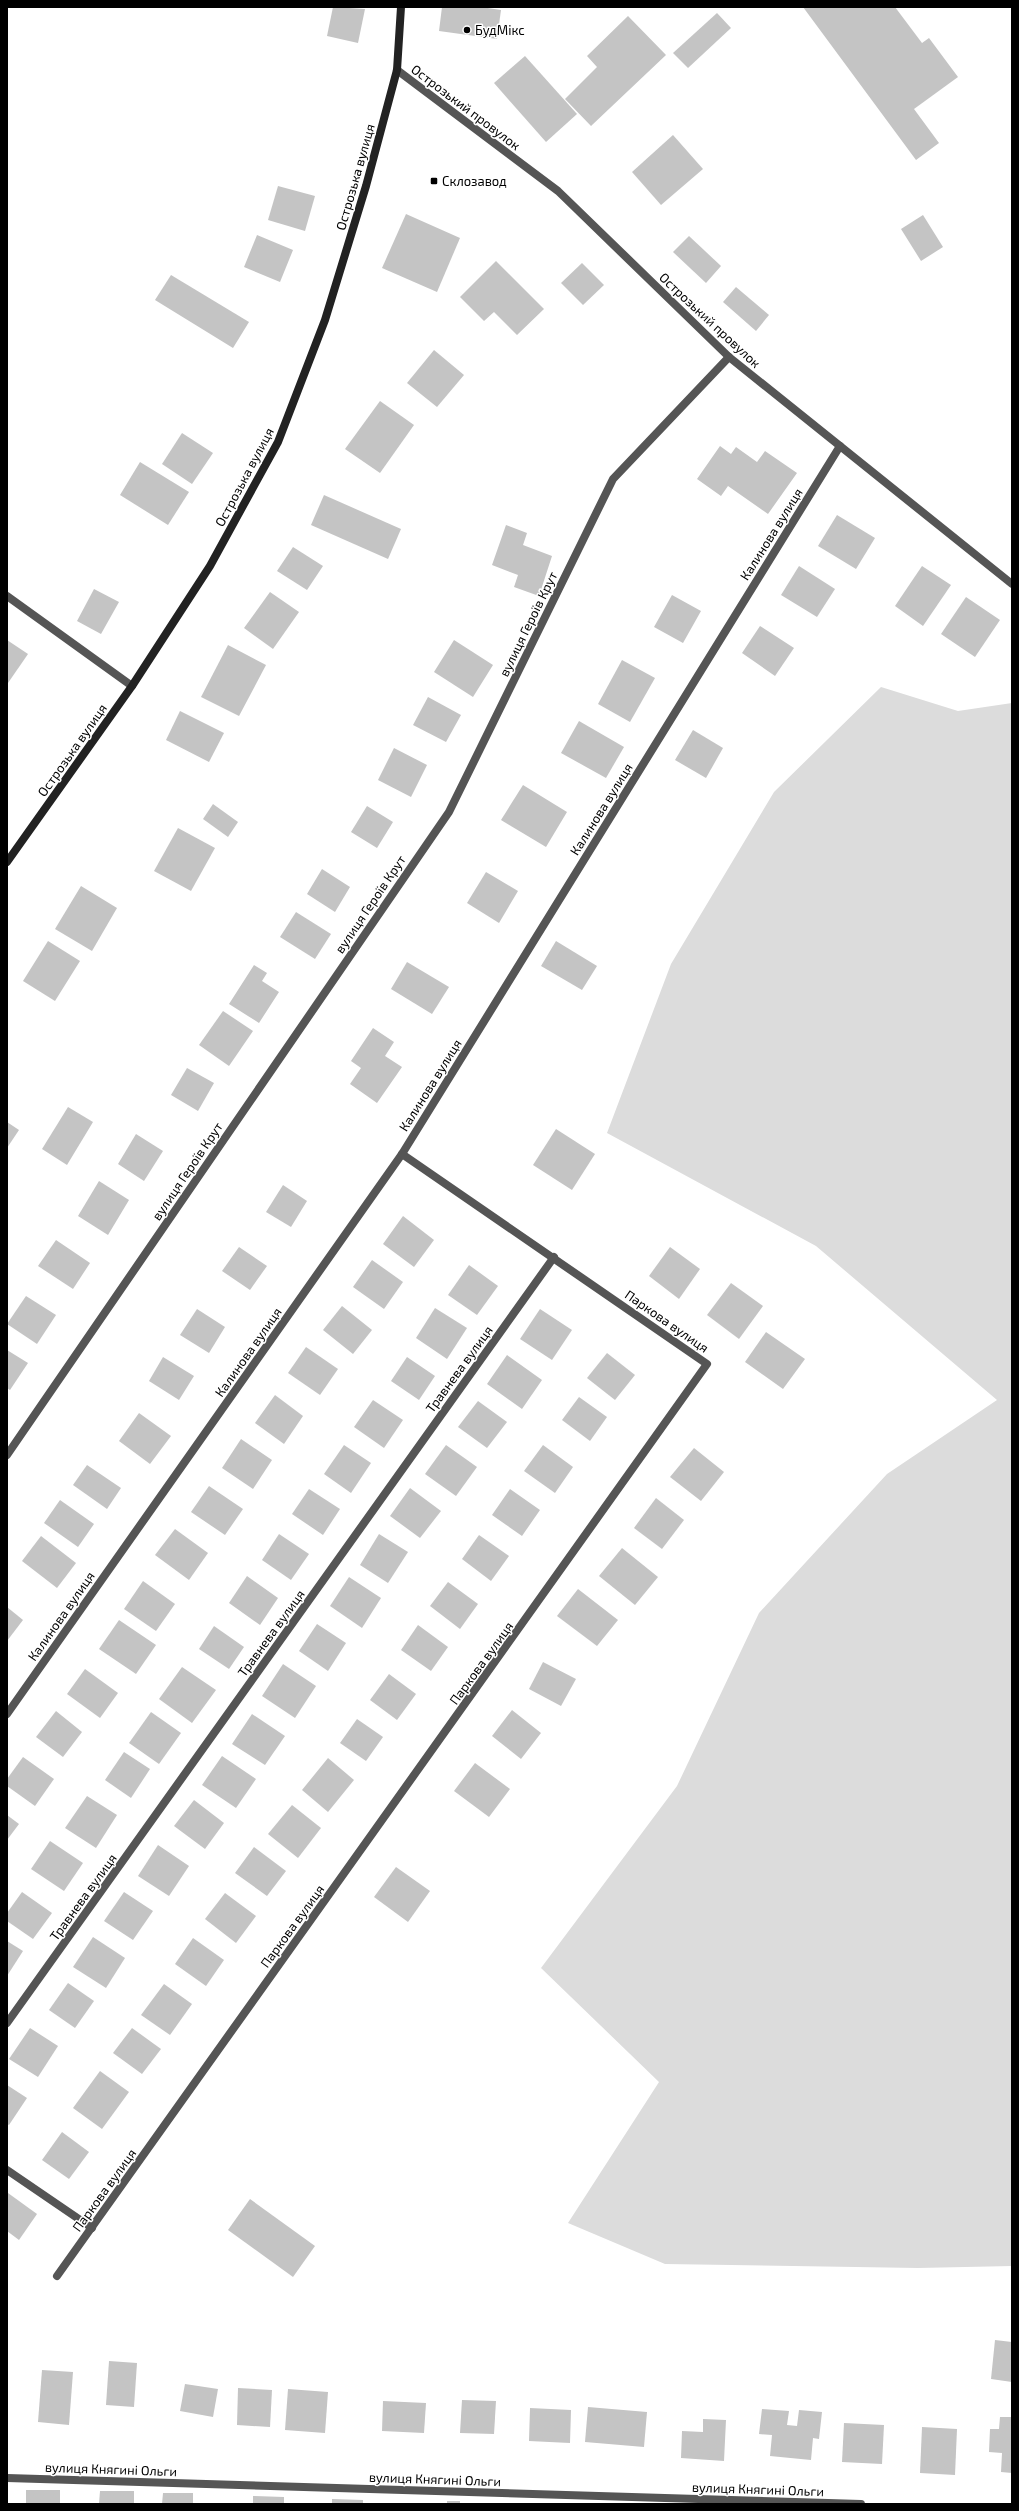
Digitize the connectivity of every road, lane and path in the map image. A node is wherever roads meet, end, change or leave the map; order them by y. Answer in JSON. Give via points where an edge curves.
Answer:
{"nodes":[{"id":1,"x":401,"y":7,"type":"edge"},
{"id":2,"x":397,"y":70,"type":"junction"},
{"id":3,"x":729,"y":357,"type":"junction"},
{"id":4,"x":840,"y":446,"type":"junction"},
{"id":5,"x":1012,"y":584,"type":"edge"},
{"id":6,"x":7,"y":596,"type":"edge"},
{"id":7,"x":132,"y":686,"type":"junction"},
{"id":8,"x":7,"y":862,"type":"edge"},
{"id":9,"x":402,"y":1154,"type":"junction"},
{"id":10,"x":554,"y":1257,"type":"junction"},
{"id":11,"x":7,"y":1455,"type":"edge"},
{"id":12,"x":7,"y":1714,"type":"edge"},
{"id":13,"x":7,"y":2023,"type":"edge"},
{"id":14,"x":7,"y":2170,"type":"edge"},
{"id":15,"x":92,"y":2228,"type":"junction"},
{"id":16,"x":58,"y":2276,"type":"dead end"},
{"id":17,"x":7,"y":2478,"type":"edge"},
{"id":18,"x":862,"y":2504,"type":"edge"}],
"edges":[{"from":1,"to":2,"type":"main road","name":"Острозька вулиця"},
{"from":2,"to":3,"type":"street","name":"Острозький провулок","via":[[558,191]]},
{"from":2,"to":7,"type":"main road","name":"Острозька вулиця","via":[[366,186],[325,320],[278,442],[210,566]]},
{"from":3,"to":4,"type":"street","name":"Острозький провулок"},
{"from":3,"to":11,"type":"street","name":"вулиця Героїв Крут","via":[[613,479],[448,812]]},
{"from":4,"to":5,"type":"street","name":"Острозький провулок"},
{"from":4,"to":9,"type":"street","name":"Калинова вулиця"},
{"from":6,"to":7,"type":"street"},
{"from":7,"to":8,"type":"main road","name":"Острозька вулиця"},
{"from":9,"to":10,"type":"street","name":"Паркова вулиця"},
{"from":9,"to":12,"type":"street","name":"Калинова вулиця"},
{"from":10,"to":13,"type":"street","name":"Травнева вулиця"},
{"from":10,"to":15,"type":"street","name":"Паркова вулиця","via":[[707,1364]]},
{"from":14,"to":15,"type":"street"},
{"from":15,"to":16,"type":"street","name":"Паркова вулиця"},
{"from":17,"to":18,"type":"street","name":"вулиця Княгині Ольги"}]}
